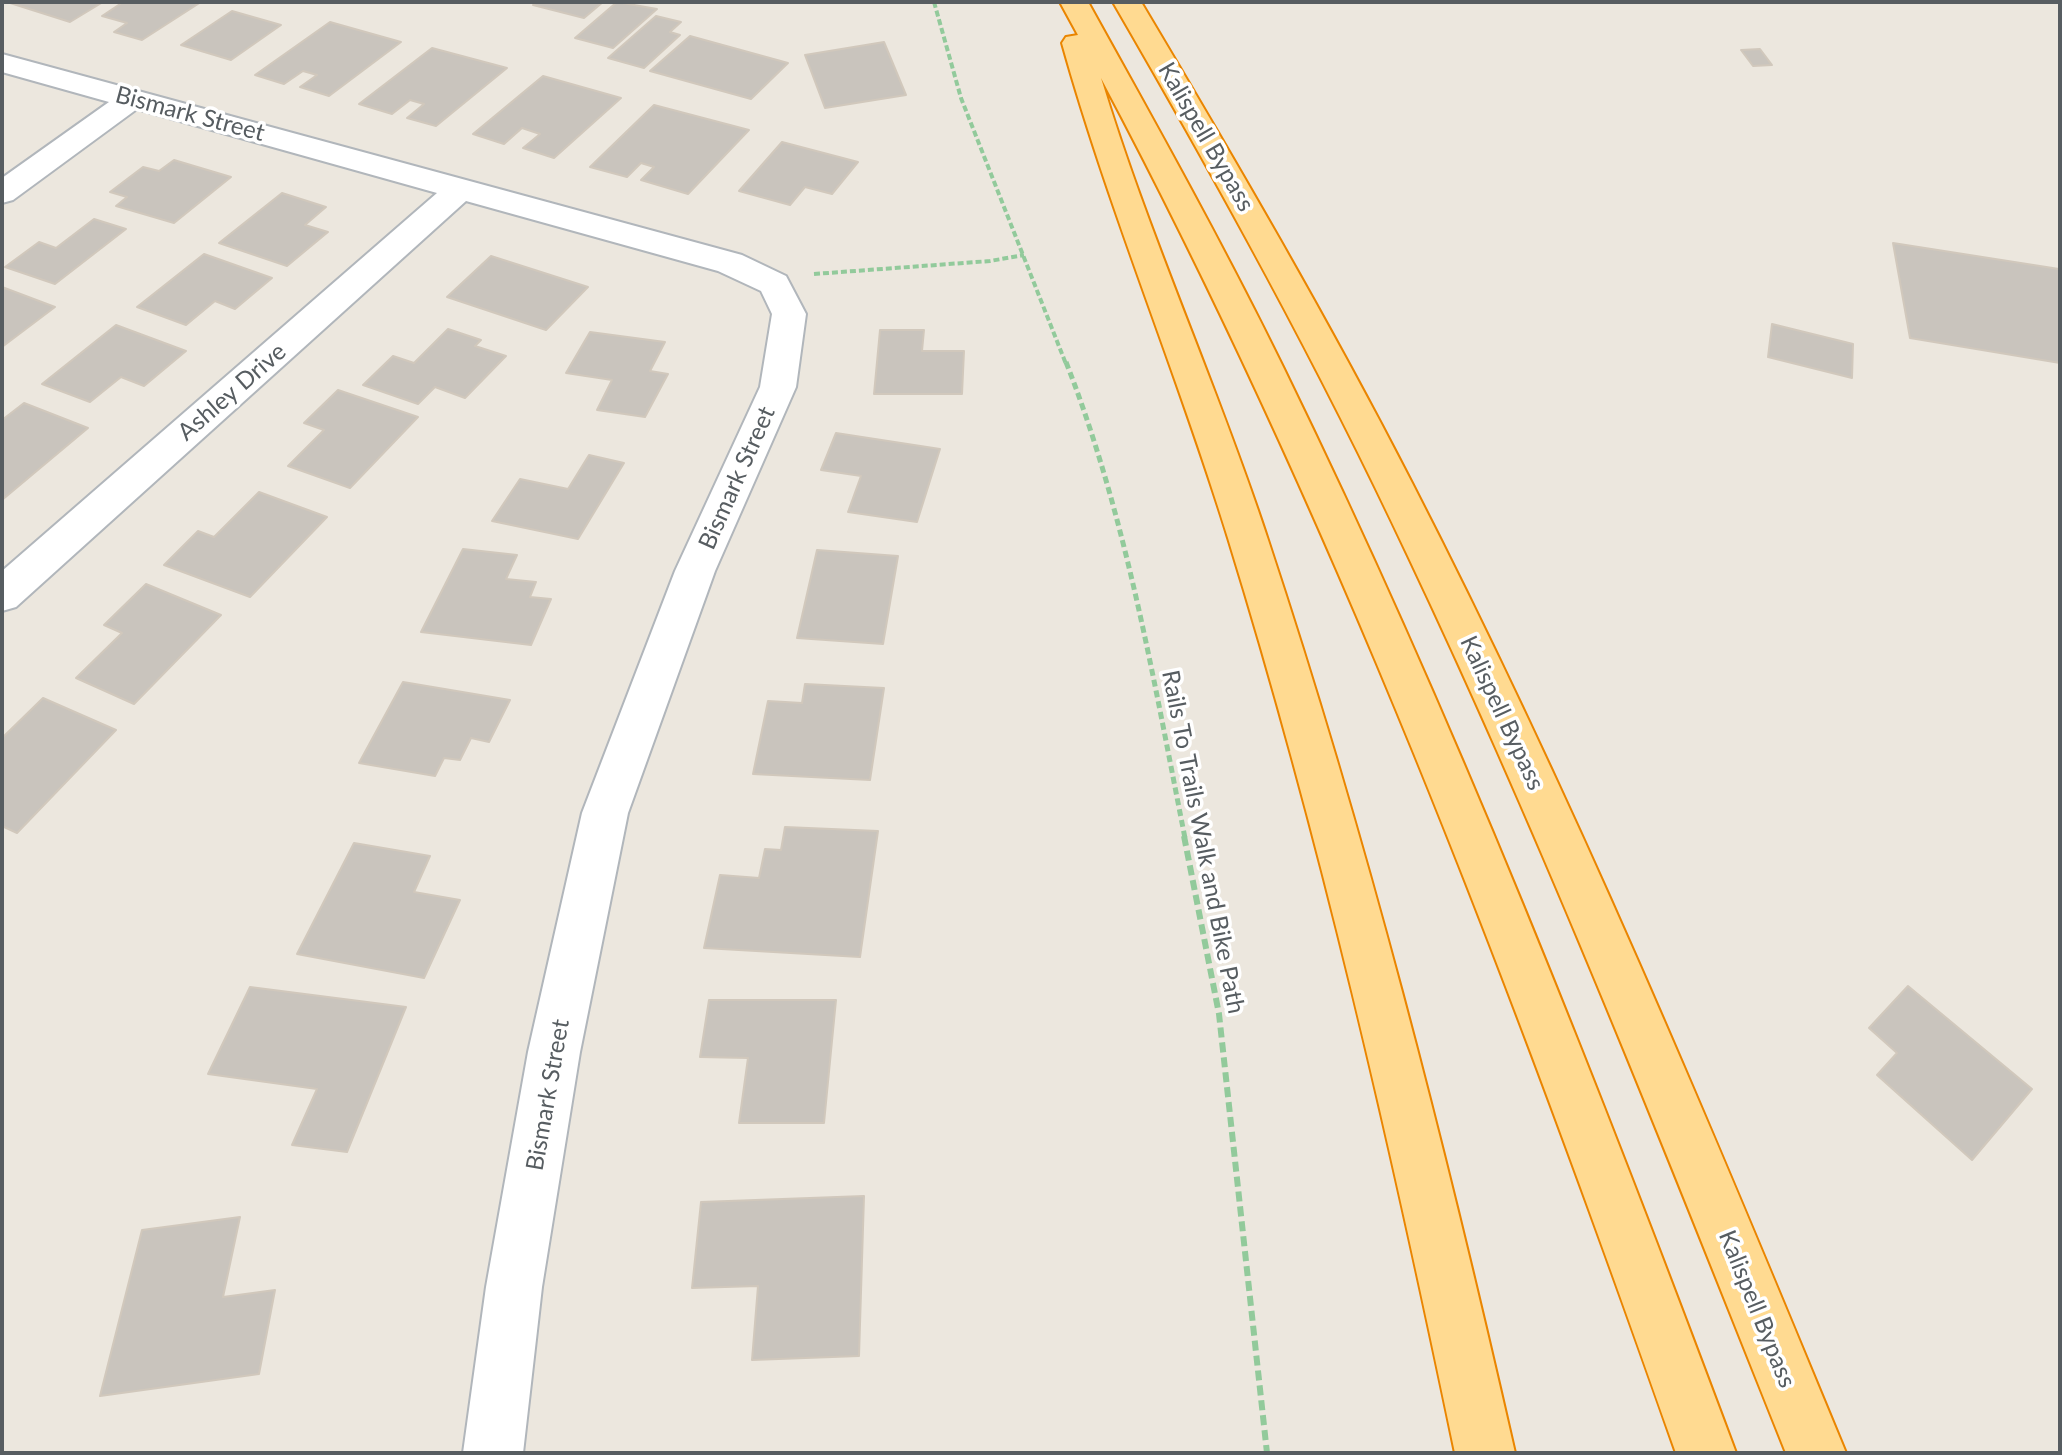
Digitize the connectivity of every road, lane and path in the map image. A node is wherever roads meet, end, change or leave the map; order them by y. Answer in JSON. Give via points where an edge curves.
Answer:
{"nodes":[{"id":1,"x":934,"y":2,"type":"edge"},
{"id":2,"x":1066,"y":2,"type":"edge"},
{"id":3,"x":1074,"y":2,"type":"edge"},
{"id":4,"x":1127,"y":2,"type":"edge"},
{"id":5,"x":2,"y":63,"type":"edge"},
{"id":6,"x":133,"y":98,"type":"junction"},
{"id":7,"x":461,"y":188,"type":"junction"},
{"id":8,"x":2,"y":193,"type":"edge"},
{"id":9,"x":1024,"y":255,"type":"junction"},
{"id":10,"x":774,"y":284,"type":"junction"},
{"id":11,"x":2,"y":595,"type":"edge"},
{"id":12,"x":493,"y":1453,"type":"edge"},
{"id":13,"x":1267,"y":1453,"type":"edge"},
{"id":14,"x":1485,"y":1453,"type":"edge"},
{"id":15,"x":1706,"y":1453,"type":"edge"},
{"id":16,"x":1816,"y":1453,"type":"edge"}],
"edges":[{"from":1,"to":9,"type":"path","name":"Rails To Trails Walk and Bike Path","via":[[961,98]]},
{"from":2,"to":14,"type":"highway","via":[[1099,121],[1212,434],[1288,665],[1389,1035]]},
{"from":3,"to":15,"type":"highway","name":"Kalispell Bypass","via":[[1266,369],[1380,621],[1565,1075]]},
{"from":4,"to":16,"type":"highway","name":"Kalispell Bypass","via":[[1285,277],[1468,639],[1573,868]]},
{"from":5,"to":6,"type":"street","name":"Bismark Street"},
{"from":6,"to":7,"type":"street","name":"Bismark Street"},
{"from":6,"to":8,"type":"street"},
{"from":7,"to":10,"type":"street","name":"Bismark Street","via":[[730,263]]},
{"from":7,"to":11,"type":"street","name":"Ashley Drive"},
{"from":9,"to":10,"type":"path","via":[[809,275]]},
{"from":9,"to":13,"type":"path","name":"Rails To Trails Walk and Bike Path","via":[[1093,431],[1138,599],[1219,1014]]},
{"from":10,"to":12,"type":"street","name":"Bismark Street","via":[[789,314],[778,387],[695,571],[605,813],[554,1052],[514,1287]]}]}
